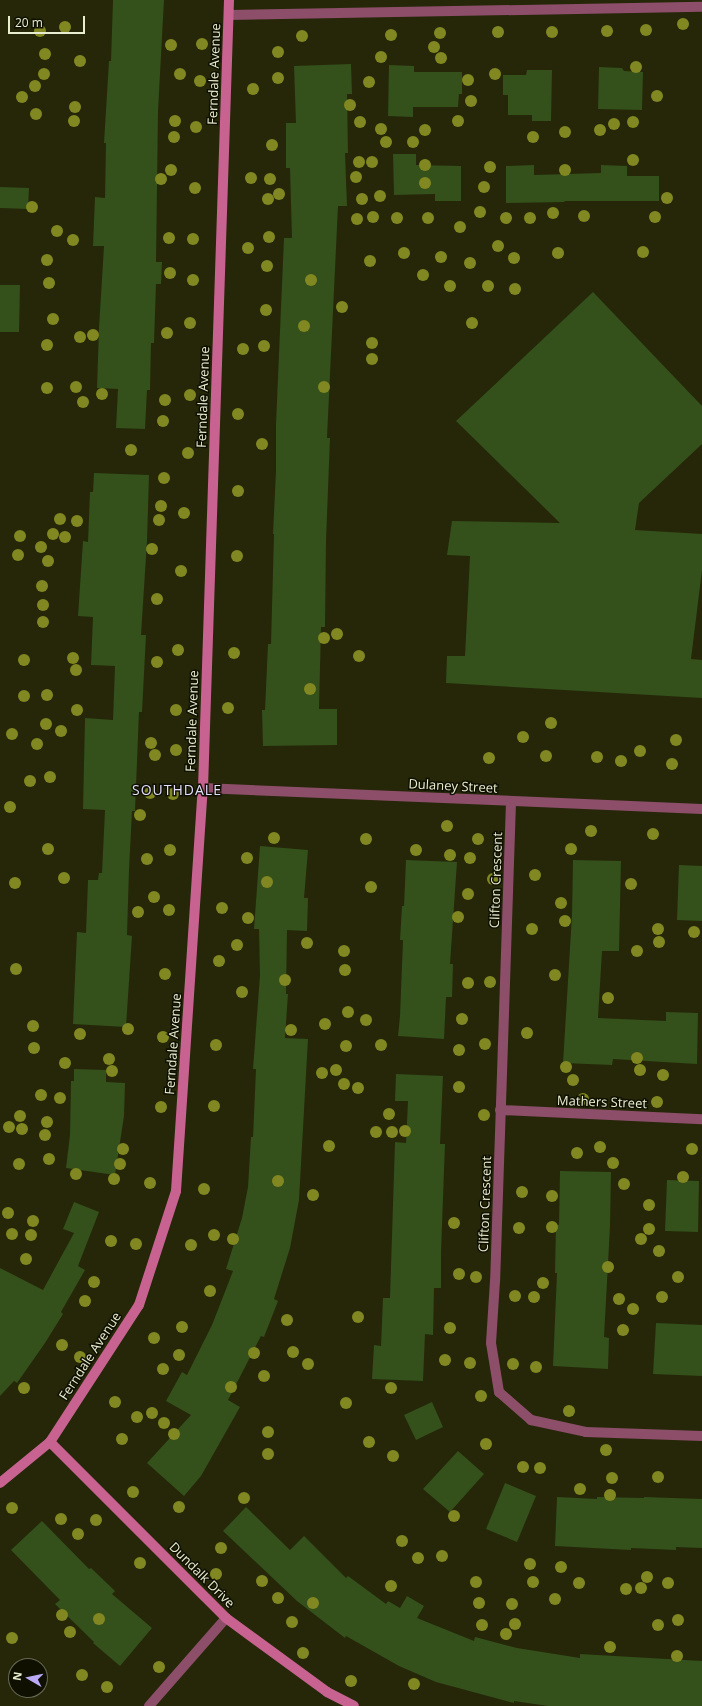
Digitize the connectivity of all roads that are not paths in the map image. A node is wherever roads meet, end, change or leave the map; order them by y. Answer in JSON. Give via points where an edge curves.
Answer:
{"nodes":[{"id":1,"x":229,"y":0,"type":"edge"},
{"id":2,"x":702,"y":7,"type":"edge"},
{"id":3,"x":229,"y":15,"type":"junction"},
{"id":4,"x":203,"y":788,"type":"junction"},
{"id":5,"x":511,"y":802,"type":"junction"},
{"id":6,"x":702,"y":809,"type":"edge"},
{"id":7,"x":500,"y":1110,"type":"junction"},
{"id":8,"x":702,"y":1119,"type":"edge"},
{"id":9,"x":702,"y":1436,"type":"edge"},
{"id":10,"x":50,"y":1442,"type":"junction"},
{"id":11,"x":0,"y":1483,"type":"edge"},
{"id":12,"x":226,"y":1618,"type":"junction"},
{"id":13,"x":150,"y":1706,"type":"edge"},
{"id":14,"x":354,"y":1706,"type":"edge"}],
"edges":[{"from":1,"to":3,"type":"street","name":"Ferndale Avenue"},
{"from":2,"to":3,"type":"street"},
{"from":3,"to":4,"type":"street","name":"Ferndale Avenue"},
{"from":4,"to":5,"type":"street","name":"Dulaney Street"},
{"from":4,"to":10,"type":"street","name":"Ferndale Avenue","via":[[176,1191],[139,1305]]},
{"from":5,"to":6,"type":"street","name":"Dulaney Street"},
{"from":5,"to":7,"type":"street","name":"Clifton Crescent"},
{"from":7,"to":8,"type":"street","name":"Mathers Street"},
{"from":7,"to":9,"type":"street","name":"Clifton Crescent","via":[[491,1343],[499,1392],[531,1420],[539,1422],[586,1432]]},
{"from":10,"to":11,"type":"street","name":"Ferndale Avenue"},
{"from":10,"to":12,"type":"street","name":"Dundalk Drive"},
{"from":12,"to":13,"type":"street"},
{"from":12,"to":14,"type":"street","name":"Dundalk Drive","via":[[327,1692]]}]}
